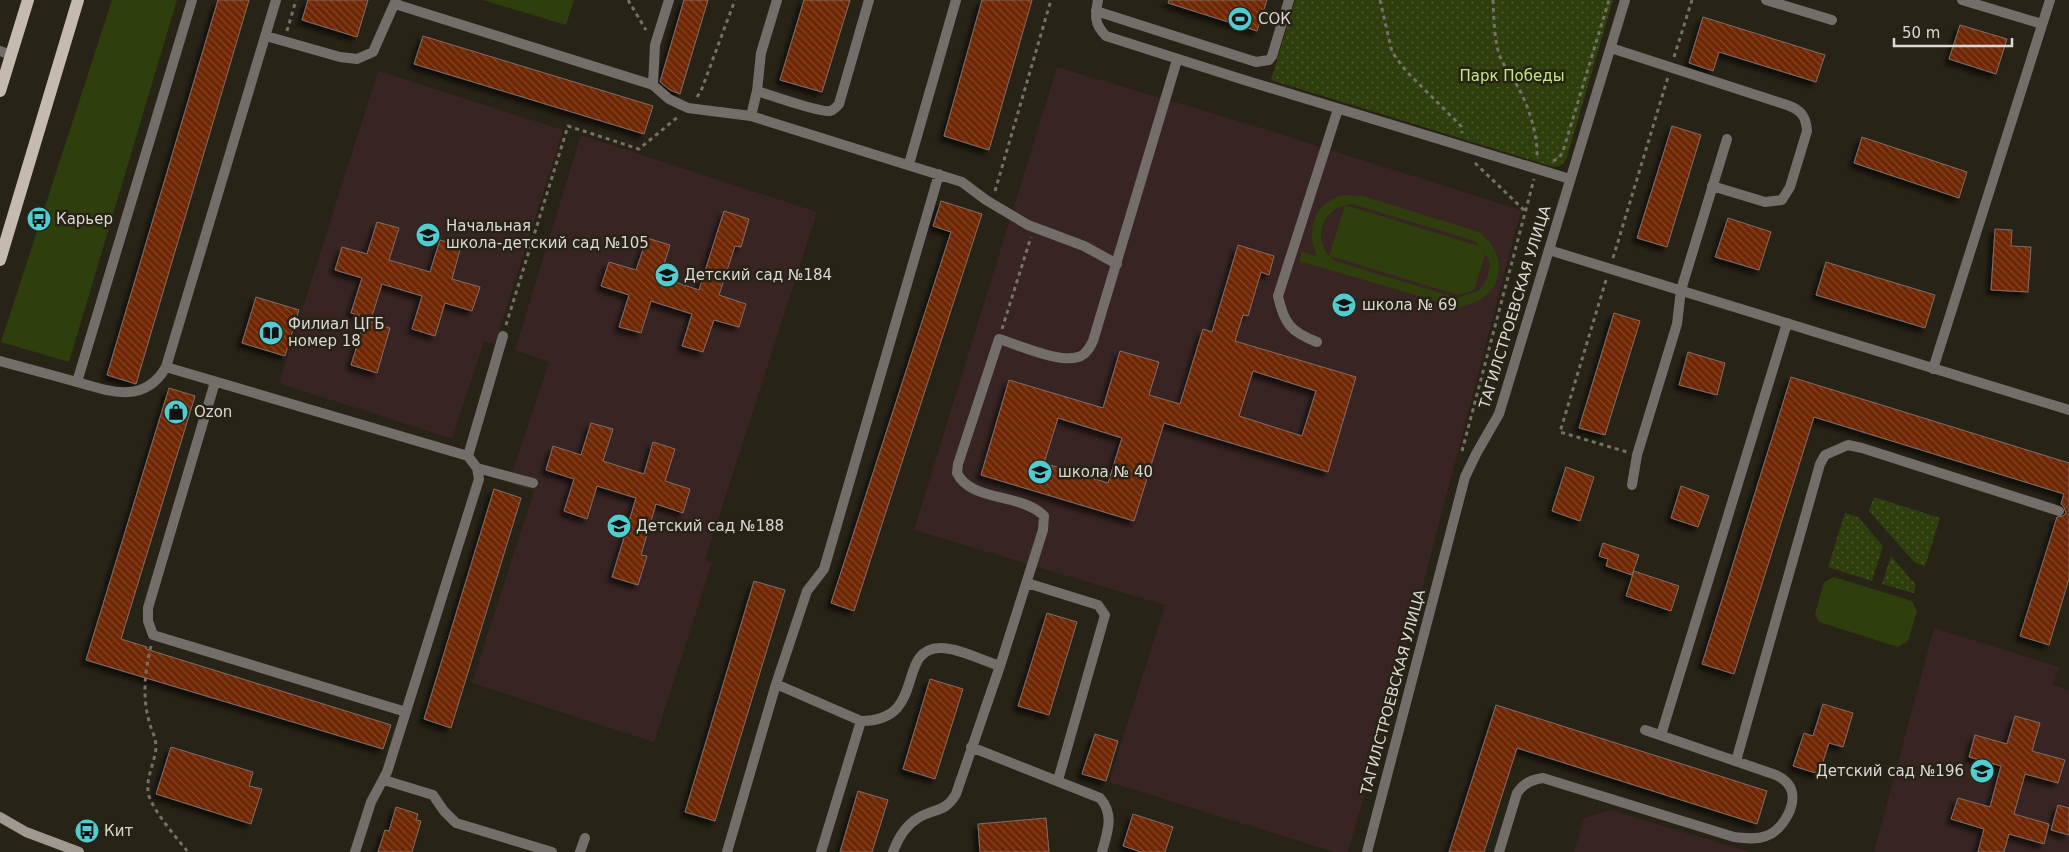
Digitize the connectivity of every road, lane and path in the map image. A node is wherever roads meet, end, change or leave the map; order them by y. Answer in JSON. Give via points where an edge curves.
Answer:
{"nodes":[{"id":1,"x":28,"y":0,"type":"edge"},
{"id":2,"x":78,"y":0,"type":"edge"},
{"id":3,"x":192,"y":0,"type":"edge"},
{"id":4,"x":276,"y":0,"type":"edge"},
{"id":5,"x":296,"y":0,"type":"edge"},
{"id":6,"x":628,"y":0,"type":"edge"},
{"id":7,"x":669,"y":0,"type":"edge"},
{"id":8,"x":735,"y":0,"type":"edge"},
{"id":9,"x":776,"y":0,"type":"edge"},
{"id":10,"x":869,"y":0,"type":"edge"},
{"id":11,"x":956,"y":0,"type":"edge"},
{"id":12,"x":1052,"y":0,"type":"edge"},
{"id":13,"x":1098,"y":0,"type":"edge"},
{"id":14,"x":1288,"y":0,"type":"edge"},
{"id":15,"x":1380,"y":0,"type":"edge"},
{"id":16,"x":1493,"y":0,"type":"edge"},
{"id":17,"x":1609,"y":0,"type":"edge"},
{"id":18,"x":1625,"y":0,"type":"edge"},
{"id":19,"x":1692,"y":0,"type":"edge"},
{"id":20,"x":1766,"y":0,"type":"edge"},
{"id":21,"x":1962,"y":0,"type":"edge"},
{"id":22,"x":2050,"y":0,"type":"edge"},
{"id":23,"x":395,"y":2,"type":"edge"},
{"id":24,"x":1096,"y":11,"type":"junction"},
{"id":25,"x":1832,"y":20,"type":"dead end"},
{"id":26,"x":2042,"y":24,"type":"junction"},
{"id":27,"x":266,"y":36,"type":"junction"},
{"id":28,"x":285,"y":41,"type":"junction"},
{"id":29,"x":656,"y":46,"type":"junction"},
{"id":30,"x":1611,"y":48,"type":"junction"},
{"id":31,"x":6,"y":53,"type":"edge"},
{"id":32,"x":1178,"y":60,"type":"junction"},
{"id":33,"x":1671,"y":67,"type":"junction"},
{"id":34,"x":653,"y":85,"type":"junction"},
{"id":35,"x":0,"y":91,"type":"edge"},
{"id":36,"x":757,"y":91,"type":"junction"},
{"id":37,"x":688,"y":108,"type":"junction"},
{"id":38,"x":1338,"y":109,"type":"junction"},
{"id":39,"x":750,"y":116,"type":"junction"},
{"id":40,"x":1728,"y":139,"type":"dead end"},
{"id":41,"x":1463,"y":146,"type":"junction"},
{"id":42,"x":908,"y":164,"type":"junction"},
{"id":43,"x":1537,"y":168,"type":"junction"},
{"id":44,"x":940,"y":174,"type":"junction"},
{"id":45,"x":1570,"y":179,"type":"junction"},
{"id":46,"x":1712,"y":186,"type":"junction"},
{"id":47,"x":991,"y":203,"type":"junction"},
{"id":48,"x":1525,"y":211,"type":"junction"},
{"id":49,"x":1034,"y":228,"type":"junction"},
{"id":50,"x":1549,"y":250,"type":"junction"},
{"id":51,"x":0,"y":260,"type":"edge"},
{"id":52,"x":1117,"y":264,"type":"junction"},
{"id":53,"x":1610,"y":269,"type":"junction"},
{"id":54,"x":1681,"y":290,"type":"junction"},
{"id":55,"x":1787,"y":323,"type":"junction"},
{"id":56,"x":503,"y":336,"type":"joint"},
{"id":57,"x":999,"y":339,"type":"junction"},
{"id":58,"x":1317,"y":342,"type":"dead end"},
{"id":59,"x":0,"y":361,"type":"edge"},
{"id":60,"x":166,"y":367,"type":"junction"},
{"id":61,"x":1933,"y":369,"type":"junction"},
{"id":62,"x":77,"y":382,"type":"junction"},
{"id":63,"x":215,"y":382,"type":"junction"},
{"id":64,"x":2069,"y":410,"type":"edge"},
{"id":65,"x":1461,"y":454,"type":"dead end"},
{"id":66,"x":1637,"y":455,"type":"junction"},
{"id":67,"x":468,"y":456,"type":"junction"},
{"id":68,"x":478,"y":468,"type":"junction"},
{"id":69,"x":533,"y":483,"type":"dead end"},
{"id":70,"x":1632,"y":485,"type":"dead end"},
{"id":71,"x":2059,"y":511,"type":"dead end"},
{"id":72,"x":1028,"y":583,"type":"junction"},
{"id":73,"x":153,"y":635,"type":"junction"},
{"id":74,"x":1000,"y":666,"type":"junction"},
{"id":75,"x":776,"y":684,"type":"junction"},
{"id":76,"x":406,"y":712,"type":"junction"},
{"id":77,"x":861,"y":721,"type":"junction"},
{"id":78,"x":1645,"y":730,"type":"dead end"},
{"id":79,"x":1661,"y":735,"type":"junction"},
{"id":80,"x":971,"y":747,"type":"junction"},
{"id":81,"x":1736,"y":761,"type":"junction"},
{"id":82,"x":384,"y":780,"type":"junction"},
{"id":83,"x":1058,"y":780,"type":"junction"},
{"id":84,"x":0,"y":817,"type":"edge"},
{"id":85,"x":585,"y":838,"type":"dead end"},
{"id":86,"x":79,"y":852,"type":"edge"},
{"id":87,"x":188,"y":852,"type":"edge"},
{"id":88,"x":355,"y":852,"type":"edge"},
{"id":89,"x":552,"y":852,"type":"edge"},
{"id":90,"x":580,"y":852,"type":"edge"},
{"id":91,"x":727,"y":852,"type":"edge"},
{"id":92,"x":821,"y":852,"type":"edge"},
{"id":93,"x":893,"y":852,"type":"edge"},
{"id":94,"x":1102,"y":852,"type":"edge"},
{"id":95,"x":1367,"y":852,"type":"edge"},
{"id":96,"x":1499,"y":852,"type":"edge"}],
"edges":[{"from":1,"to":31,"type":"main road"},
{"from":2,"to":51,"type":"main road"},
{"from":3,"to":62,"type":"street"},
{"from":4,"to":27,"type":"street"},
{"from":5,"to":28,"type":"path"},
{"from":6,"to":29,"type":"path"},
{"from":7,"to":29,"type":"street"},
{"from":8,"to":37,"type":"path","via":[[701,91]]},
{"from":9,"to":36,"type":"street","via":[[761,53]]},
{"from":10,"to":36,"type":"street","via":[[840,104],[834,109],[818,110]]},
{"from":11,"to":42,"type":"street"},
{"from":12,"to":47,"type":"path"},
{"from":13,"to":24,"type":"street"},
{"from":14,"to":24,"type":"street","via":[[1272,56],[1269,60],[1256,62]]},
{"from":15,"to":41,"type":"path","via":[[1392,52],[1406,71],[1462,126]]},
{"from":16,"to":43,"type":"path","via":[[1496,41],[1530,118],[1536,142]]},
{"from":17,"to":43,"type":"path","via":[[1563,151],[1559,158]]},
{"from":18,"to":30,"type":"street","name":"ТАГИЛСТРОЕВСКАЯ УЛИЦА"},
{"from":19,"to":33,"type":"path"},
{"from":20,"to":25,"type":"street"},
{"from":21,"to":26,"type":"street"},
{"from":22,"to":26,"type":"street"},
{"from":23,"to":28,"type":"street","via":[[376,47],[367,56],[357,59],[340,57]]},
{"from":23,"to":34,"type":"street"},
{"from":24,"to":32,"type":"street","via":[[1098,28],[1106,36]]},
{"from":26,"to":61,"type":"street"},
{"from":27,"to":28,"type":"street"},
{"from":27,"to":60,"type":"street"},
{"from":29,"to":34,"type":"street"},
{"from":30,"to":33,"type":"street"},
{"from":30,"to":45,"type":"street","name":"ТАГИЛСТРОЕВСКАЯ УЛИЦА"},
{"from":31,"to":35,"type":"main road"},
{"from":32,"to":38,"type":"street"},
{"from":32,"to":52,"type":"street"},
{"from":33,"to":46,"type":"street","via":[[1787,105],[1803,114],[1807,122],[1790,187],[1782,200],[1765,202]]},
{"from":33,"to":53,"type":"path"},
{"from":34,"to":37,"type":"street","via":[[669,99]]},
{"from":36,"to":39,"type":"street"},
{"from":37,"to":39,"type":"street"},
{"from":37,"to":56,"type":"path","via":[[639,149],[568,126]]},
{"from":38,"to":41,"type":"street"},
{"from":38,"to":58,"type":"street","via":[[1278,296],[1282,315],[1292,329]]},
{"from":39,"to":42,"type":"street"},
{"from":40,"to":46,"type":"street"},
{"from":41,"to":43,"type":"street"},
{"from":41,"to":48,"type":"path","via":[[1478,167]]},
{"from":42,"to":44,"type":"street"},
{"from":43,"to":45,"type":"street"},
{"from":43,"to":48,"type":"path"},
{"from":44,"to":47,"type":"street","via":[[962,182]]},
{"from":44,"to":75,"type":"street","via":[[824,569],[807,591]]},
{"from":45,"to":50,"type":"street","name":"ТАГИЛСТРОЕВСКАЯ УЛИЦА"},
{"from":46,"to":54,"type":"street"},
{"from":47,"to":49,"type":"street"},
{"from":48,"to":65,"type":"path"},
{"from":49,"to":52,"type":"street","via":[[1084,246]]},
{"from":49,"to":57,"type":"path"},
{"from":50,"to":53,"type":"street"},
{"from":50,"to":95,"type":"street","name":"ТАГИЛСТРОЕВСКАЯ УЛИЦА","via":[[1499,414],[1466,477]]},
{"from":52,"to":57,"type":"street","via":[[1093,341],[1081,356],[1060,358]]},
{"from":53,"to":54,"type":"street"},
{"from":53,"to":66,"type":"path","via":[[1560,432]]},
{"from":54,"to":55,"type":"street"},
{"from":54,"to":66,"type":"street","via":[[1676,324]]},
{"from":55,"to":61,"type":"street"},
{"from":55,"to":79,"type":"street"},
{"from":56,"to":67,"type":"street"},
{"from":57,"to":72,"type":"street","via":[[957,473],[966,485],[1030,506],[1044,516]]},
{"from":59,"to":62,"type":"street"},
{"from":60,"to":62,"type":"street","via":[[156,382],[144,390],[129,393]]},
{"from":60,"to":63,"type":"street"},
{"from":61,"to":64,"type":"street"},
{"from":63,"to":67,"type":"street"},
{"from":63,"to":73,"type":"street","via":[[148,608],[148,622]]},
{"from":66,"to":70,"type":"street"},
{"from":67,"to":68,"type":"street"},
{"from":68,"to":69,"type":"street"},
{"from":68,"to":76,"type":"street","via":[[479,479]]},
{"from":71,"to":81,"type":"street","via":[[1862,448],[1848,446],[1825,454]]},
{"from":72,"to":74,"type":"street"},
{"from":72,"to":83,"type":"street","via":[[1098,605],[1105,615]]},
{"from":73,"to":76,"type":"street"},
{"from":73,"to":87,"type":"path","via":[[144,676],[156,747],[147,787],[159,814]]},
{"from":74,"to":77,"type":"street","via":[[942,647],[931,649],[921,655],[903,702],[893,714],[874,721]]},
{"from":74,"to":80,"type":"street"},
{"from":75,"to":77,"type":"street"},
{"from":75,"to":91,"type":"street"},
{"from":76,"to":82,"type":"street"},
{"from":77,"to":92,"type":"street"},
{"from":78,"to":79,"type":"street"},
{"from":79,"to":81,"type":"street"},
{"from":80,"to":83,"type":"street"},
{"from":80,"to":93,"type":"street","via":[[950,805],[918,817],[908,825]]},
{"from":81,"to":96,"type":"street","via":[[1776,775],[1792,791],[1786,819],[1766,836],[1752,839],[1734,837],[1543,778],[1527,783],[1518,793]]},
{"from":82,"to":88,"type":"street","via":[[371,802]]},
{"from":82,"to":89,"type":"street","via":[[433,795],[456,823]]},
{"from":83,"to":94,"type":"street","via":[[1093,794],[1105,804],[1110,822]]},
{"from":84,"to":86,"type":"main road","via":[[26,832]]},
{"from":85,"to":90,"type":"street"}]}
